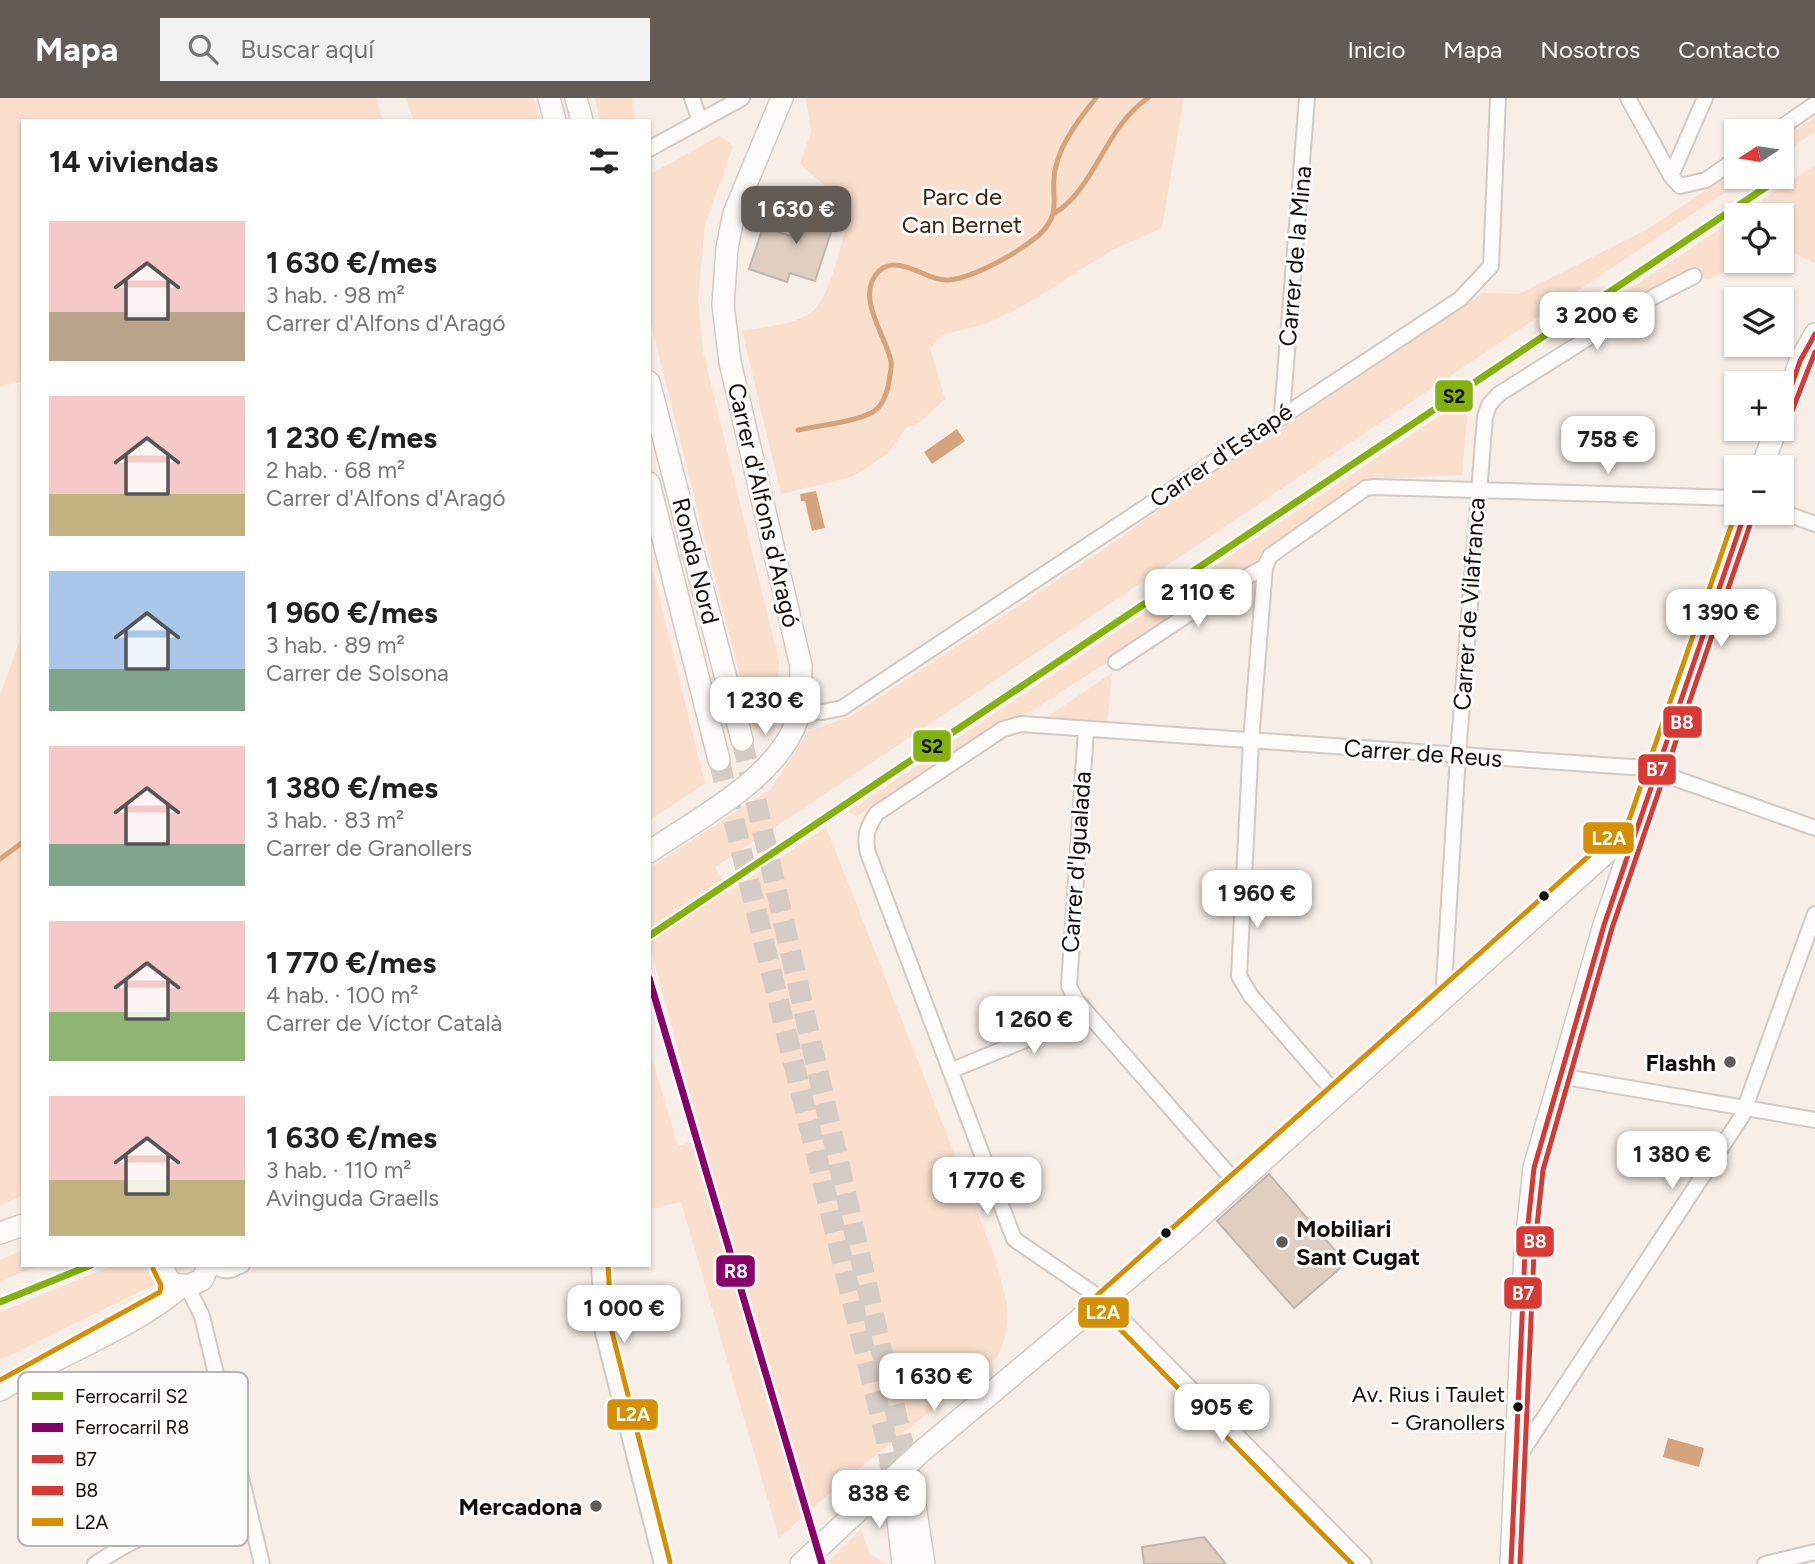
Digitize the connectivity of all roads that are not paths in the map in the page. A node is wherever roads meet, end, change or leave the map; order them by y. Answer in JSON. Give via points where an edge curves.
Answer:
{"nodes":[{"id":1,"x":550,"y":98,"type":"edge"},
{"id":2,"x":692,"y":98,"type":"edge"},
{"id":3,"x":739,"y":98,"type":"edge"},
{"id":4,"x":782,"y":98,"type":"edge"},
{"id":5,"x":1307,"y":98,"type":"edge"},
{"id":6,"x":1498,"y":98,"type":"edge"},
{"id":7,"x":1628,"y":98,"type":"edge"},
{"id":8,"x":1705,"y":98,"type":"edge"},
{"id":9,"x":1815,"y":104,"type":"edge"},
{"id":10,"x":555,"y":119,"type":"edge"},
{"id":11,"x":1793,"y":119,"type":"edge"},
{"id":12,"x":700,"y":121,"type":"junction"},
{"id":13,"x":651,"y":148,"type":"edge"},
{"id":14,"x":1724,"y":167,"type":"edge"},
{"id":15,"x":1676,"y":181,"type":"junction"},
{"id":16,"x":1694,"y":276,"type":"dead end"},
{"id":17,"x":1815,"y":334,"type":"edge"},
{"id":18,"x":1794,"y":378,"type":"edge"},
{"id":19,"x":651,"y":390,"type":"edge"},
{"id":20,"x":1282,"y":414,"type":"junction"},
{"id":21,"x":1477,"y":489,"type":"junction"},
{"id":22,"x":651,"y":491,"type":"edge"},
{"id":23,"x":1724,"y":498,"type":"edge"},
{"id":24,"x":1794,"y":516,"type":"edge"},
{"id":25,"x":1815,"y":524,"type":"edge"},
{"id":26,"x":1741,"y":525,"type":"edge"},
{"id":27,"x":1265,"y":567,"type":"junction"},
{"id":28,"x":1116,"y":662,"type":"dead end"},
{"id":29,"x":799,"y":710,"type":"junction"},
{"id":30,"x":1086,"y":729,"type":"junction"},
{"id":31,"x":741,"y":740,"type":"tunnel mouth"},
{"id":32,"x":1251,"y":741,"type":"junction"},
{"id":33,"x":1458,"y":755,"type":"junction"},
{"id":34,"x":719,"y":760,"type":"tunnel mouth"},
{"id":35,"x":1656,"y":772,"type":"junction"},
{"id":36,"x":1637,"y":825,"type":"junction"},
{"id":37,"x":1815,"y":828,"type":"edge"},
{"id":38,"x":651,"y":851,"type":"edge"},
{"id":39,"x":1815,"y":914,"type":"edge"},
{"id":40,"x":1076,"y":1000,"type":"junction"},
{"id":41,"x":1443,"y":1000,"type":"junction"},
{"id":42,"x":950,"y":1072,"type":"junction"},
{"id":43,"x":1559,"y":1076,"type":"junction"},
{"id":44,"x":1337,"y":1095,"type":"junction"},
{"id":45,"x":1745,"y":1107,"type":"junction"},
{"id":46,"x":1815,"y":1120,"type":"edge"},
{"id":47,"x":1237,"y":1184,"type":"junction"},
{"id":48,"x":21,"y":1226,"type":"edge"},
{"id":49,"x":0,"y":1234,"type":"edge"},
{"id":50,"x":238,"y":1267,"type":"edge"},
{"id":51,"x":599,"y":1267,"type":"edge"},
{"id":52,"x":187,"y":1279,"type":"edge"},
{"id":53,"x":1103,"y":1300,"type":"junction"},
{"id":54,"x":30,"y":1372,"type":"edge"},
{"id":55,"x":215,"y":1372,"type":"edge"},
{"id":56,"x":18,"y":1379,"type":"edge"},
{"id":57,"x":0,"y":1390,"type":"edge"},
{"id":58,"x":1516,"y":1461,"type":"junction"},
{"id":59,"x":911,"y":1479,"type":"tunnel mouth"},
{"id":60,"x":895,"y":1493,"type":"tunnel mouth"},
{"id":61,"x":248,"y":1508,"type":"edge"},
{"id":62,"x":124,"y":1546,"type":"edge"},
{"id":63,"x":1815,"y":1552,"type":"edge"},
{"id":64,"x":95,"y":1564,"type":"edge"},
{"id":65,"x":262,"y":1564,"type":"edge"},
{"id":66,"x":662,"y":1564,"type":"edge"},
{"id":67,"x":801,"y":1564,"type":"edge"},
{"id":68,"x":903,"y":1564,"type":"edge"},
{"id":69,"x":924,"y":1564,"type":"edge"},
{"id":70,"x":1364,"y":1564,"type":"edge"},
{"id":71,"x":1511,"y":1564,"type":"edge"},
{"id":72,"x":1765,"y":1564,"type":"edge"}],
"edges":[{"from":1,"to":10,"type":"street"},
{"from":2,"to":12,"type":"street"},
{"from":3,"to":12,"type":"street"},
{"from":4,"to":29,"type":"street","name":"Carrer d'Alfons d'Aragó","via":[[734,213],[723,305],[730,362],[801,666]]},
{"from":5,"to":20,"type":"street","name":"Carrer de la Mina"},
{"from":6,"to":20,"type":"street","name":"Carrer d'Estapé","via":[[1491,266],[1460,299]]},
{"from":7,"to":15,"type":"street"},
{"from":8,"to":15,"type":"street"},
{"from":9,"to":11,"type":"street"},
{"from":12,"to":13,"type":"street"},
{"from":14,"to":15,"type":"street","via":[[1706,180]]},
{"from":16,"to":21,"type":"street","name":"Carrer de Vilafranca","via":[[1499,394],[1485,417]]},
{"from":17,"to":18,"type":"street"},
{"from":19,"to":31,"type":"street","name":"Ronda Nord"},
{"from":20,"to":29,"type":"street","name":"Carrer d'Estapé","via":[[842,708]]},
{"from":21,"to":23,"type":"street"},
{"from":21,"to":27,"type":"street","via":[[1366,488],[1276,549]]},
{"from":21,"to":33,"type":"street","name":"Carrer de Vilafranca"},
{"from":22,"to":34,"type":"street","name":"Ronda Nord"},
{"from":24,"to":25,"type":"street"},
{"from":26,"to":35,"type":"street"},
{"from":27,"to":28,"type":"street"},
{"from":27,"to":32,"type":"street"},
{"from":29,"to":38,"type":"street","name":"Carrer d'Alfons d'Aragó","via":[[782,750],[763,772]]},
{"from":30,"to":32,"type":"street","name":"Carrer de Reus"},
{"from":30,"to":40,"type":"street","name":"Carrer d'Igualada","via":[[1068,977]]},
{"from":30,"to":42,"type":"street","name":"Carrer de Reus","via":[[1021,724],[1003,729],[877,813],[869,824],[865,839]]},
{"from":32,"to":33,"type":"street","name":"Carrer de Reus"},
{"from":32,"to":44,"type":"street","via":[[1239,976]]},
{"from":33,"to":35,"type":"street","name":"Carrer de Reus"},
{"from":33,"to":41,"type":"street","name":"Carrer de Vilafranca"},
{"from":35,"to":36,"type":"street"},
{"from":35,"to":37,"type":"street","name":"Carrer de Reus"},
{"from":36,"to":41,"type":"street"},
{"from":36,"to":43,"type":"street"},
{"from":39,"to":45,"type":"street"},
{"from":40,"to":42,"type":"street","via":[[1069,1022]]},
{"from":40,"to":47,"type":"street","name":"Carrer d'Igualada"},
{"from":41,"to":44,"type":"street"},
{"from":42,"to":53,"type":"street","via":[[1014,1239]]},
{"from":43,"to":45,"type":"street"},
{"from":43,"to":58,"type":"street","via":[[1529,1204]]},
{"from":44,"to":47,"type":"street"},
{"from":45,"to":46,"type":"street"},
{"from":45,"to":58,"type":"street"},
{"from":47,"to":53,"type":"street"},
{"from":48,"to":49,"type":"street"},
{"from":50,"to":52,"type":"street"},
{"from":51,"to":66,"type":"street","via":[[603,1333]]},
{"from":52,"to":54,"type":"street"},
{"from":52,"to":55,"type":"street"},
{"from":53,"to":67,"type":"street","via":[[922,1451]]},
{"from":53,"to":70,"type":"street"},
{"from":56,"to":57,"type":"street"},
{"from":58,"to":71,"type":"street"},
{"from":59,"to":69,"type":"street"},
{"from":60,"to":68,"type":"street"},
{"from":61,"to":65,"type":"street"},
{"from":62,"to":64,"type":"street"},
{"from":63,"to":72,"type":"street"}]}
